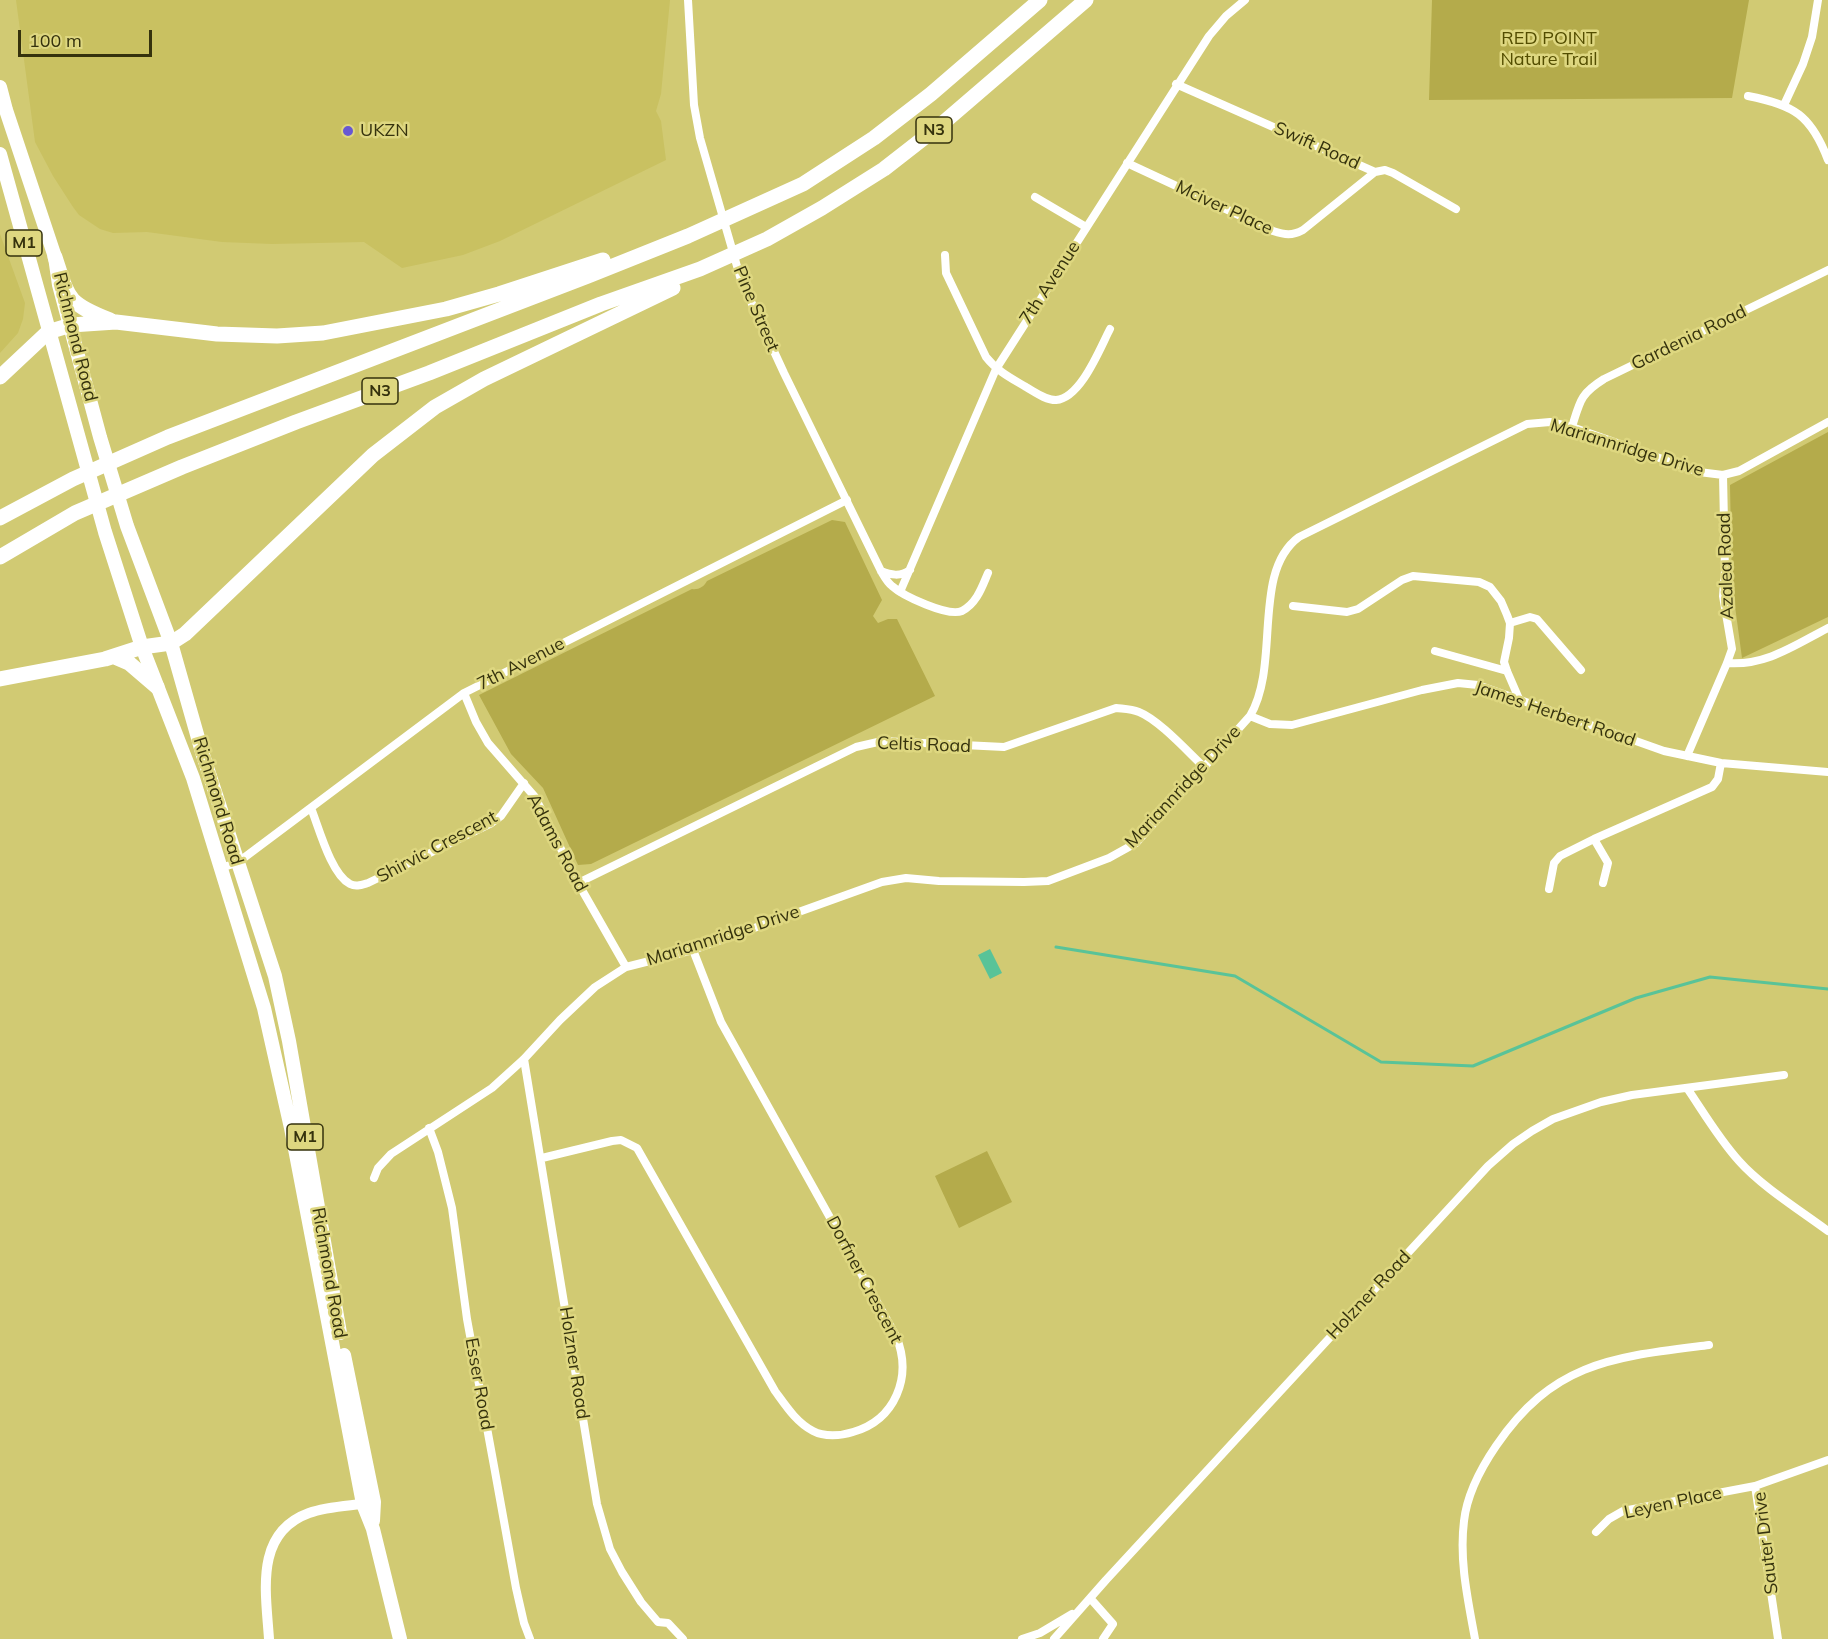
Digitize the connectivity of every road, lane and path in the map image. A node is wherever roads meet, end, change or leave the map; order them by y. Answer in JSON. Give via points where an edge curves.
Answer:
{"nodes":[{"id":1,"x":688,"y":0,"type":"edge"},
{"id":2,"x":1040,"y":0,"type":"edge"},
{"id":3,"x":1086,"y":0,"type":"edge"},
{"id":4,"x":1245,"y":0,"type":"edge"},
{"id":5,"x":1818,"y":0,"type":"edge"},
{"id":6,"x":1176,"y":84,"type":"junction"},
{"id":7,"x":0,"y":87,"type":"edge"},
{"id":8,"x":1748,"y":96,"type":"dead end"},
{"id":9,"x":1784,"y":105,"type":"junction"},
{"id":10,"x":0,"y":154,"type":"edge"},
{"id":11,"x":1828,"y":160,"type":"edge"},
{"id":12,"x":1127,"y":163,"type":"junction"},
{"id":13,"x":1375,"y":172,"type":"junction"},
{"id":14,"x":1035,"y":197,"type":"dead end"},
{"id":15,"x":1456,"y":209,"type":"dead end"},
{"id":16,"x":1086,"y":227,"type":"junction"},
{"id":17,"x":688,"y":236,"type":"junction"},
{"id":18,"x":945,"y":255,"type":"dead end"},
{"id":19,"x":55,"y":257,"type":"junction"},
{"id":20,"x":700,"y":269,"type":"junction"},
{"id":21,"x":1828,"y":270,"type":"edge"},
{"id":22,"x":116,"y":322,"type":"junction"},
{"id":23,"x":71,"y":325,"type":"junction"},
{"id":24,"x":1110,"y":329,"type":"dead end"},
{"id":25,"x":48,"y":332,"type":"junction"},
{"id":26,"x":996,"y":369,"type":"junction"},
{"id":27,"x":0,"y":377,"type":"edge"},
{"id":28,"x":1828,"y":422,"type":"edge"},
{"id":29,"x":1572,"y":427,"type":"junction"},
{"id":30,"x":1723,"y":475,"type":"junction"},
{"id":31,"x":847,"y":500,"type":"junction"},
{"id":32,"x":0,"y":518,"type":"edge"},
{"id":33,"x":0,"y":557,"type":"edge"},
{"id":34,"x":881,"y":570,"type":"junction"},
{"id":35,"x":910,"y":570,"type":"junction"},
{"id":36,"x":988,"y":573,"type":"dead end"},
{"id":37,"x":900,"y":592,"type":"junction"},
{"id":38,"x":1293,"y":606,"type":"dead end"},
{"id":39,"x":1510,"y":623,"type":"junction"},
{"id":40,"x":1828,"y":628,"type":"edge"},
{"id":41,"x":171,"y":643,"type":"junction"},
{"id":42,"x":142,"y":648,"type":"junction"},
{"id":43,"x":1435,"y":651,"type":"dead end"},
{"id":44,"x":115,"y":657,"type":"junction"},
{"id":45,"x":1727,"y":663,"type":"junction"},
{"id":46,"x":1581,"y":670,"type":"dead end"},
{"id":47,"x":1507,"y":671,"type":"junction"},
{"id":48,"x":0,"y":679,"type":"edge"},
{"id":49,"x":157,"y":687,"type":"junction"},
{"id":50,"x":464,"y":693,"type":"junction"},
{"id":51,"x":1520,"y":701,"type":"junction"},
{"id":52,"x":1250,"y":716,"type":"junction"},
{"id":53,"x":1687,"y":756,"type":"junction"},
{"id":54,"x":1721,"y":763,"type":"junction"},
{"id":55,"x":1204,"y":767,"type":"junction"},
{"id":56,"x":1828,"y":772,"type":"edge"},
{"id":57,"x":524,"y":783,"type":"junction"},
{"id":58,"x":311,"y":808,"type":"junction"},
{"id":59,"x":1594,"y":839,"type":"junction"},
{"id":60,"x":237,"y":863,"type":"junction"},
{"id":61,"x":220,"y":868,"type":"junction"},
{"id":62,"x":578,"y":883,"type":"junction"},
{"id":63,"x":1603,"y":883,"type":"dead end"},
{"id":64,"x":1549,"y":889,"type":"dead end"},
{"id":65,"x":693,"y":950,"type":"junction"},
{"id":66,"x":626,"y":967,"type":"junction"},
{"id":67,"x":524,"y":1059,"type":"junction"},
{"id":68,"x":1784,"y":1075,"type":"dead end"},
{"id":69,"x":1687,"y":1088,"type":"junction"},
{"id":70,"x":429,"y":1128,"type":"junction"},
{"id":71,"x":542,"y":1158,"type":"junction"},
{"id":72,"x":374,"y":1178,"type":"dead end"},
{"id":73,"x":1828,"y":1231,"type":"edge"},
{"id":74,"x":1709,"y":1345,"type":"dead end"},
{"id":75,"x":1828,"y":1460,"type":"edge"},
{"id":76,"x":1755,"y":1486,"type":"junction"},
{"id":77,"x":368,"y":1503,"type":"junction"},
{"id":78,"x":1596,"y":1532,"type":"dead end"},
{"id":79,"x":1090,"y":1598,"type":"junction"},
{"id":80,"x":1078,"y":1611,"type":"junction"},
{"id":81,"x":269,"y":1639,"type":"edge"},
{"id":82,"x":400,"y":1639,"type":"edge"},
{"id":83,"x":530,"y":1639,"type":"edge"},
{"id":84,"x":683,"y":1639,"type":"edge"},
{"id":85,"x":1022,"y":1639,"type":"edge"},
{"id":86,"x":1054,"y":1639,"type":"edge"},
{"id":87,"x":1102,"y":1639,"type":"edge"},
{"id":88,"x":1474,"y":1639,"type":"edge"},
{"id":89,"x":1778,"y":1639,"type":"edge"}],
"edges":[{"from":1,"to":31,"type":"street","name":"Pine Street","via":[[694,105],[700,138],[741,280]]},
{"from":2,"to":17,"type":"highway","number":"N3","via":[[931,94],[850,155],[802,184]]},
{"from":3,"to":20,"type":"highway","number":"N3","via":[[944,123],[884,169],[813,213]]},
{"from":4,"to":6,"type":"street","name":"7th Avenue","via":[[1217,25]]},
{"from":5,"to":9,"type":"street","via":[[1812,37]]},
{"from":6,"to":12,"type":"street","name":"7th Avenue"},
{"from":6,"to":13,"type":"street","name":"Swift Road"},
{"from":7,"to":19,"type":"highway","name":"Richmond Road","number":"M1"},
{"from":8,"to":9,"type":"street"},
{"from":9,"to":11,"type":"street","via":[[1820,137]]},
{"from":10,"to":25,"type":"highway","name":"Richmond Road","number":"M1"},
{"from":12,"to":13,"type":"street","name":"Mciver Place","via":[[1273,231],[1293,235]]},
{"from":12,"to":16,"type":"street","name":"7th Avenue"},
{"from":13,"to":15,"type":"street","name":"Swift Road","via":[[1393,173]]},
{"from":14,"to":16,"type":"street"},
{"from":16,"to":26,"type":"street","name":"7th Avenue"},
{"from":17,"to":22,"type":"highway","via":[[672,234],[520,288],[446,309],[323,333],[217,334]]},
{"from":17,"to":32,"type":"highway","number":"N3","via":[[168,437],[73,479]]},
{"from":18,"to":26,"type":"street","via":[[946,273],[986,357]]},
{"from":19,"to":22,"type":"highway","via":[[74,303]]},
{"from":19,"to":23,"type":"highway","name":"Richmond Road","number":"M1"},
{"from":20,"to":33,"type":"highway","number":"N3","via":[[182,467],[75,513]]},
{"from":20,"to":41,"type":"highway","via":[[671,289],[484,379],[435,407],[372,454]]},
{"from":21,"to":29,"type":"street","name":"Gardenia Road","via":[[1605,378],[1585,392]]},
{"from":22,"to":23,"type":"highway"},
{"from":23,"to":25,"type":"highway"},
{"from":23,"to":41,"type":"highway","name":"Richmond Road","number":"M1","via":[[127,526]]},
{"from":24,"to":26,"type":"street","via":[[1074,391],[1058,400],[1048,399]]},
{"from":25,"to":27,"type":"highway"},
{"from":25,"to":42,"type":"highway","name":"Richmond Road","number":"M1"},
{"from":26,"to":35,"type":"street","name":"7th Avenue"},
{"from":28,"to":30,"type":"street","name":"Mariannridge Drive","via":[[1739,471]]},
{"from":29,"to":30,"type":"street","name":"Mariannridge Drive","via":[[1699,472]]},
{"from":29,"to":52,"type":"street","name":"Mariannridge Drive","via":[[1550,422],[1527,424],[1290,544],[1273,578],[1266,670]]},
{"from":30,"to":45,"type":"street","name":"Azalea Road","via":[[1724,596],[1732,649]]},
{"from":31,"to":34,"type":"street","name":"Pine Street"},
{"from":31,"to":50,"type":"street","name":"7th Avenue"},
{"from":34,"to":35,"type":"street","via":[[900,575]]},
{"from":34,"to":37,"type":"street","name":"Pine Street"},
{"from":35,"to":37,"type":"street","name":"7th Avenue"},
{"from":36,"to":37,"type":"street","via":[[978,597],[957,613]]},
{"from":38,"to":39,"type":"street","via":[[1353,611],[1402,580],[1424,576],[1479,582],[1490,587]]},
{"from":39,"to":46,"type":"street","via":[[1530,617],[1537,619]]},
{"from":39,"to":47,"type":"street","via":[[1504,662]]},
{"from":40,"to":45,"type":"street","via":[[1767,659]]},
{"from":41,"to":42,"type":"highway"},
{"from":41,"to":60,"type":"highway","name":"Richmond Road","number":"M1"},
{"from":42,"to":44,"type":"highway"},
{"from":42,"to":49,"type":"highway","name":"Richmond Road","number":"M1"},
{"from":43,"to":47,"type":"street"},
{"from":44,"to":48,"type":"highway"},
{"from":44,"to":49,"type":"highway","via":[[129,663]]},
{"from":45,"to":53,"type":"street","name":"Azalea Road"},
{"from":47,"to":51,"type":"street"},
{"from":49,"to":61,"type":"highway","name":"Richmond Road","number":"M1","via":[[193,778]]},
{"from":50,"to":57,"type":"street","name":"Adams Road","via":[[488,743]]},
{"from":50,"to":58,"type":"street","name":"7th Avenue"},
{"from":51,"to":52,"type":"street","name":"James Herbert Road","via":[[1478,685],[1458,683],[1292,724],[1270,724]]},
{"from":51,"to":53,"type":"street","name":"James Herbert Road"},
{"from":52,"to":55,"type":"street","name":"Mariannridge Drive"},
{"from":53,"to":54,"type":"street","name":"James Herbert Road"},
{"from":54,"to":56,"type":"street","name":"James Herbert Road"},
{"from":54,"to":59,"type":"street","via":[[1712,787]]},
{"from":55,"to":62,"type":"street","name":"Celtis Road","via":[[1141,713],[1116,708],[1004,747],[870,743]]},
{"from":55,"to":65,"type":"street","name":"Mariannridge Drive","via":[[1136,843],[1119,854],[1063,876],[1036,882],[906,878],[882,882]]},
{"from":57,"to":58,"type":"street","name":"Shirvic Crescent","via":[[501,816],[490,824],[359,886],[344,880],[336,871]]},
{"from":57,"to":62,"type":"street","name":"Adams Road","via":[[535,797]]},
{"from":58,"to":60,"type":"street","name":"7th Avenue"},
{"from":59,"to":63,"type":"street","via":[[1608,863]]},
{"from":59,"to":64,"type":"street","via":[[1557,859]]},
{"from":60,"to":61,"type":"street","name":"7th Avenue"},
{"from":60,"to":77,"type":"highway","name":"Richmond Road","number":"M1","via":[[282,1004]]},
{"from":61,"to":77,"type":"highway","name":"Richmond Road","number":"M1","via":[[264,1008]]},
{"from":62,"to":66,"type":"street","name":"Adams Road"},
{"from":65,"to":66,"type":"street","name":"Mariannridge Drive"},
{"from":65,"to":71,"type":"street","name":"Dorfner Crescent","via":[[721,1022],[899,1342],[901,1385],[885,1413],[876,1423],[832,1436],[815,1432],[799,1421],[775,1391],[637,1148],[621,1140]]},
{"from":66,"to":67,"type":"street","name":"Mariannridge Drive","via":[[595,987]]},
{"from":67,"to":70,"type":"street","name":"Mariannridge Drive","via":[[492,1088]]},
{"from":67,"to":71,"type":"street","name":"Holzner Road"},
{"from":68,"to":69,"type":"street","name":"Holzner Road"},
{"from":69,"to":73,"type":"street","via":[[1741,1163]]},
{"from":69,"to":79,"type":"street","name":"Holzner Road","via":[[1632,1095],[1575,1110],[1513,1144]]},
{"from":70,"to":72,"type":"street","name":"Mariannridge Drive","via":[[384,1160]]},
{"from":70,"to":83,"type":"street","name":"Esser Road","via":[[452,1208],[467,1319],[516,1588]]},
{"from":71,"to":84,"type":"street","name":"Holzner Road","via":[[586,1441],[610,1549],[641,1602],[658,1622],[668,1623]]},
{"from":74,"to":88,"type":"street","via":[[1639,1354],[1594,1365],[1560,1381],[1528,1406],[1507,1431],[1484,1463],[1464,1520],[1463,1567]]},
{"from":75,"to":76,"type":"street","name":"Sauter Drive"},
{"from":76,"to":78,"type":"street","name":"Leyen Place","via":[[1623,1511]]},
{"from":76,"to":89,"type":"street","name":"Sauter Drive"},
{"from":77,"to":81,"type":"street","via":[[310,1512],[287,1524],[276,1537],[267,1559]]},
{"from":77,"to":82,"type":"highway","name":"Richmond Road","number":"M1"},
{"from":79,"to":80,"type":"street","name":"Holzner Road"},
{"from":79,"to":87,"type":"street","via":[[1113,1624]]},
{"from":80,"to":85,"type":"street","name":"Holzner Road"},
{"from":80,"to":86,"type":"street"}]}
